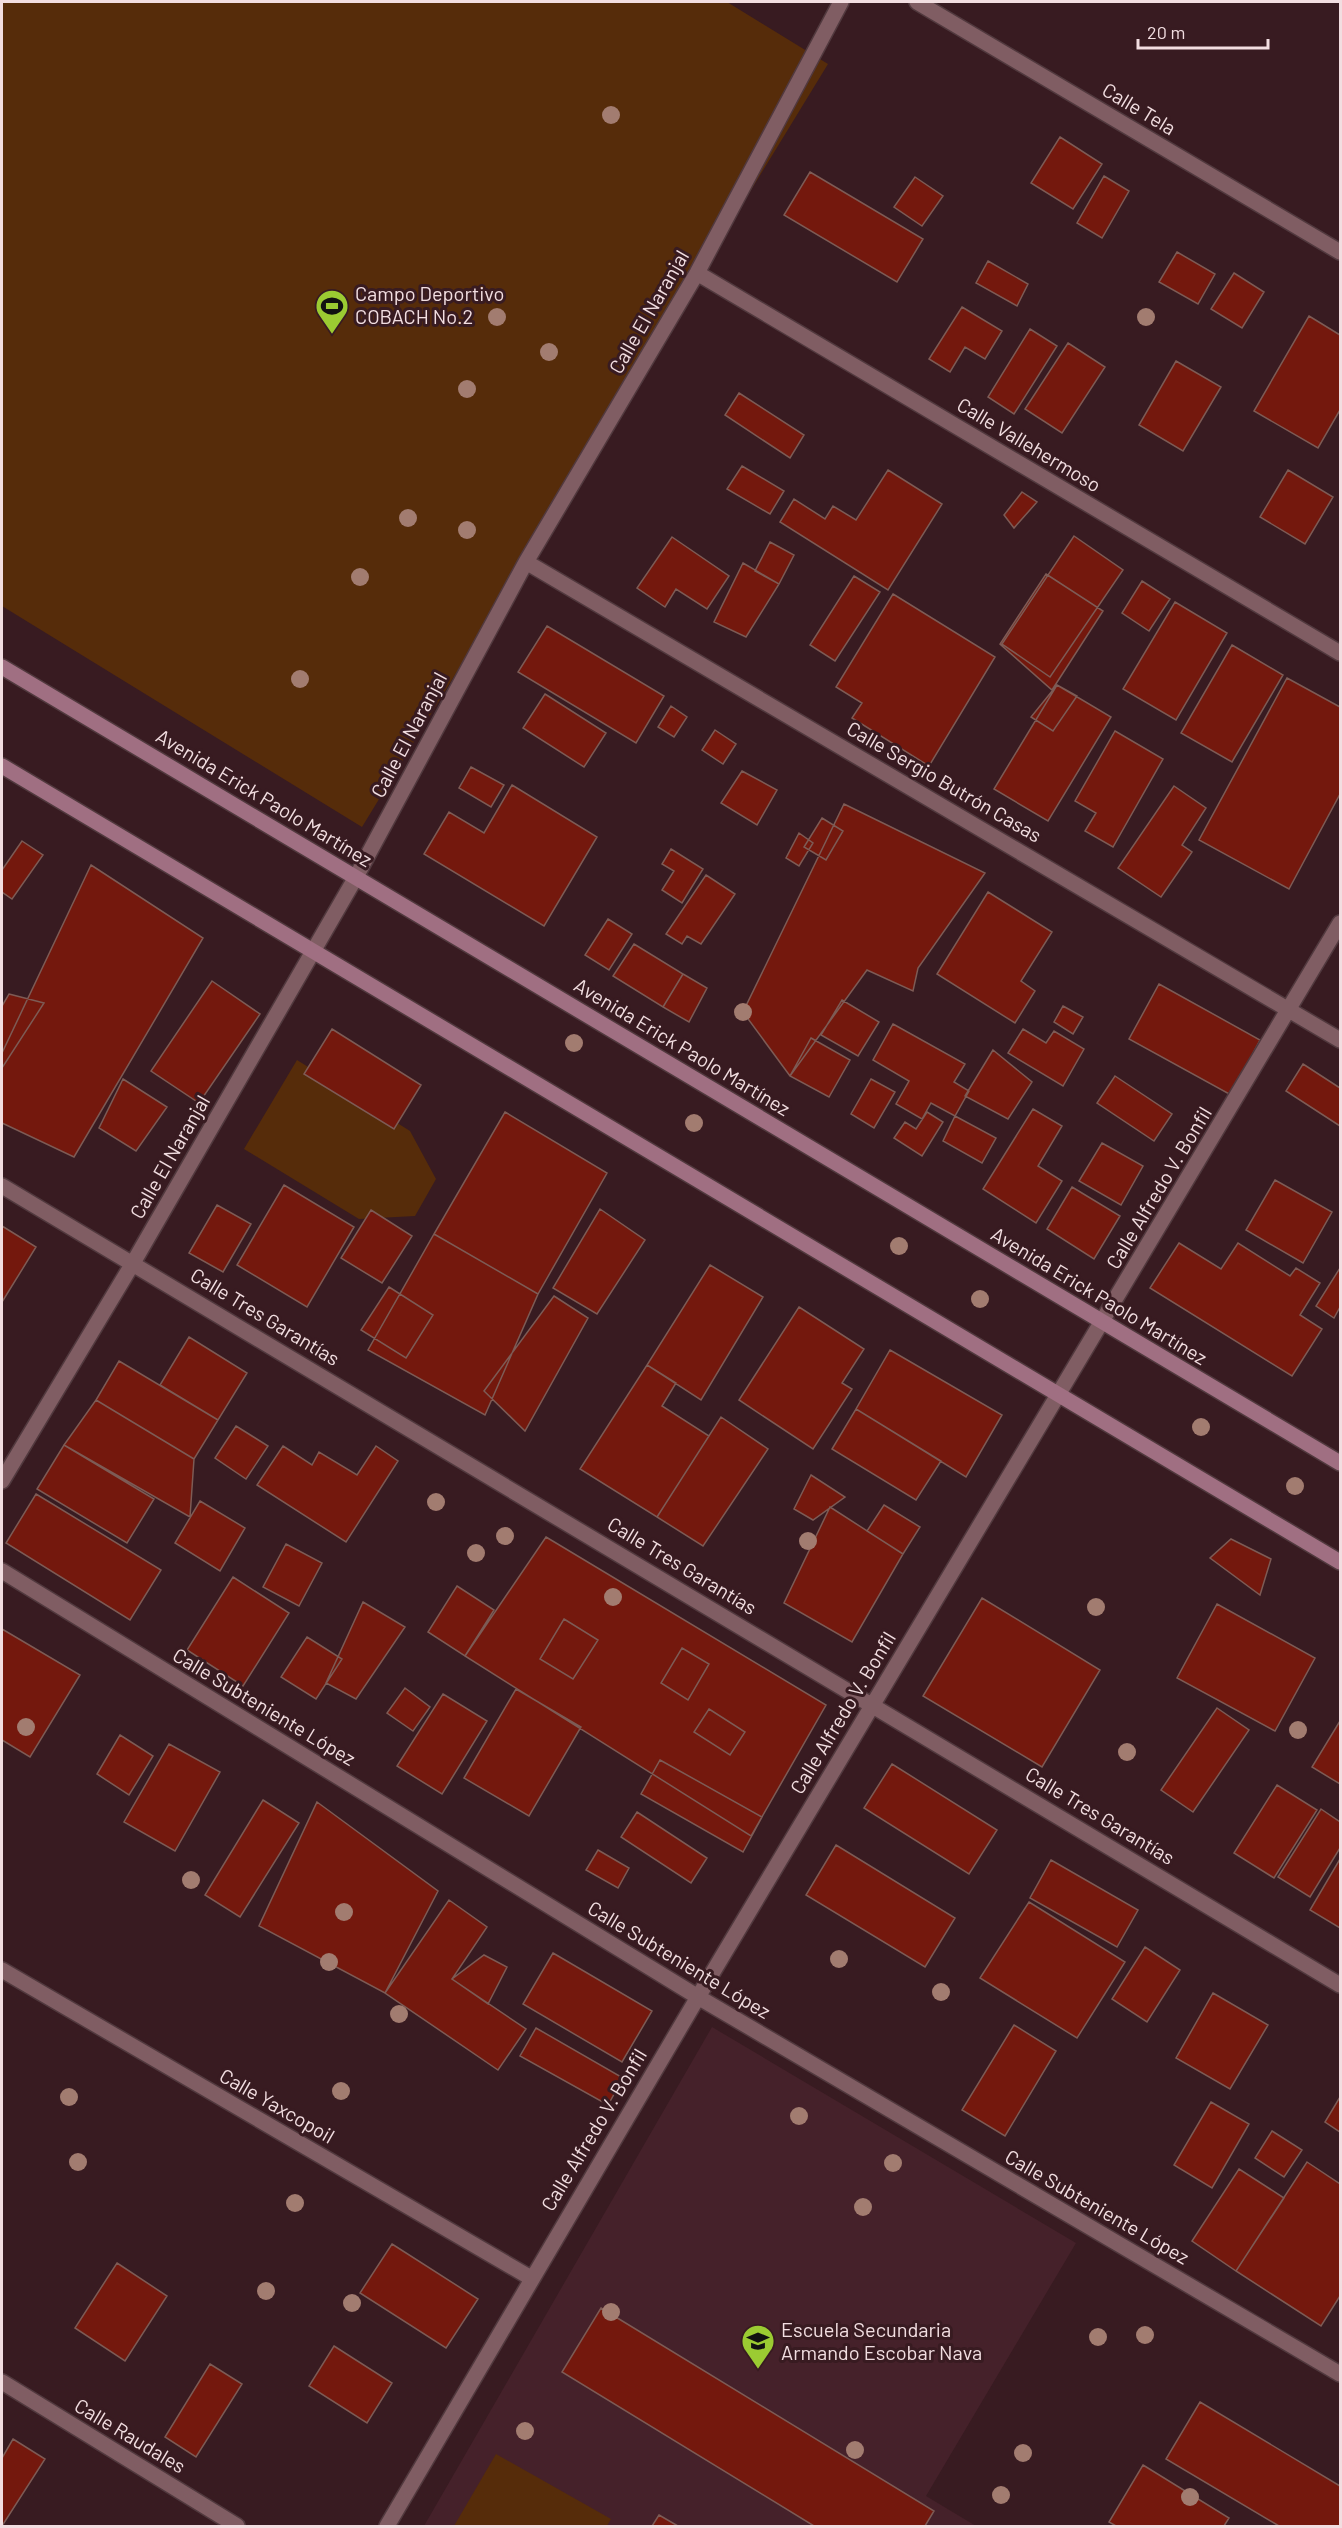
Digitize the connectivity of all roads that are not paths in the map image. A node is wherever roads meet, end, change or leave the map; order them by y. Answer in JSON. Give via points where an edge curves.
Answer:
{"nodes":[{"id":1,"x":841,"y":2,"type":"edge"},
{"id":2,"x":917,"y":2,"type":"edge"},
{"id":3,"x":1341,"y":252,"type":"edge"},
{"id":4,"x":697,"y":273,"type":"junction"},
{"id":5,"x":526,"y":562,"type":"junction"},
{"id":6,"x":1341,"y":653,"type":"edge"},
{"id":7,"x":2,"y":667,"type":"edge"},
{"id":8,"x":2,"y":766,"type":"edge"},
{"id":9,"x":356,"y":877,"type":"junction"},
{"id":10,"x":1341,"y":923,"type":"edge"},
{"id":11,"x":313,"y":951,"type":"junction"},
{"id":12,"x":1290,"y":1009,"type":"junction"},
{"id":13,"x":1341,"y":1040,"type":"edge"},
{"id":14,"x":2,"y":1186,"type":"edge"},
{"id":15,"x":133,"y":1263,"type":"junction"},
{"id":16,"x":1104,"y":1322,"type":"junction"},
{"id":17,"x":1058,"y":1394,"type":"junction"},
{"id":18,"x":1341,"y":1464,"type":"edge"},
{"id":19,"x":2,"y":1481,"type":"edge"},
{"id":20,"x":1341,"y":1562,"type":"edge"},
{"id":21,"x":2,"y":1571,"type":"edge"},
{"id":22,"x":873,"y":1704,"type":"junction"},
{"id":23,"x":2,"y":1970,"type":"edge"},
{"id":24,"x":1341,"y":1984,"type":"edge"},
{"id":25,"x":698,"y":1997,"type":"junction"},
{"id":26,"x":531,"y":2278,"type":"junction"},
{"id":27,"x":1341,"y":2374,"type":"edge"},
{"id":28,"x":2,"y":2382,"type":"edge"},
{"id":29,"x":237,"y":2526,"type":"edge"},
{"id":30,"x":387,"y":2526,"type":"edge"}],
"edges":[{"from":1,"to":4,"type":"street","name":"Calle El Naranjal"},
{"from":2,"to":3,"type":"street","name":"Calle Tela"},
{"from":4,"to":5,"type":"street","name":"Calle El Naranjal"},
{"from":4,"to":6,"type":"street","name":"Calle Vallehermoso"},
{"from":5,"to":9,"type":"street","name":"Calle El Naranjal"},
{"from":5,"to":12,"type":"street","name":"Calle Sergio Butrón Casas"},
{"from":7,"to":9,"type":"main road","name":"Avenida Erick Paolo Martínez"},
{"from":8,"to":11,"type":"main road"},
{"from":9,"to":11,"type":"street","name":"Calle El Naranjal"},
{"from":9,"to":16,"type":"main road","name":"Avenida Erick Paolo Martínez"},
{"from":10,"to":12,"type":"street","name":"Calle Alfredo V. Bonfil"},
{"from":11,"to":15,"type":"street","name":"Calle El Naranjal"},
{"from":11,"to":17,"type":"main road"},
{"from":12,"to":13,"type":"street","name":"Calle Sergio Butrón Casas"},
{"from":12,"to":16,"type":"street","name":"Calle Alfredo V. Bonfil"},
{"from":14,"to":15,"type":"street","name":"Calle Tres Garantías"},
{"from":15,"to":19,"type":"street","name":"Calle El Naranjal"},
{"from":15,"to":22,"type":"street","name":"Calle Tres Garantías"},
{"from":16,"to":17,"type":"street","name":"Calle Alfredo V. Bonfil"},
{"from":16,"to":18,"type":"main road","name":"Avenida Erick Paolo Martínez"},
{"from":17,"to":20,"type":"main road"},
{"from":17,"to":22,"type":"street","name":"Calle Alfredo V. Bonfil"},
{"from":21,"to":25,"type":"street","name":"Calle Subteniente López"},
{"from":22,"to":24,"type":"street","name":"Calle Tres Garantías"},
{"from":22,"to":25,"type":"street","name":"Calle Alfredo V. Bonfil"},
{"from":23,"to":26,"type":"street","name":"Calle Yaxcopoil"},
{"from":25,"to":26,"type":"street","name":"Calle Alfredo V. Bonfil"},
{"from":25,"to":27,"type":"street","name":"Calle Subteniente López"},
{"from":26,"to":30,"type":"street","name":"Calle Alfredo V. Bonfil"},
{"from":28,"to":29,"type":"street","name":"Calle Raudales"}]}
